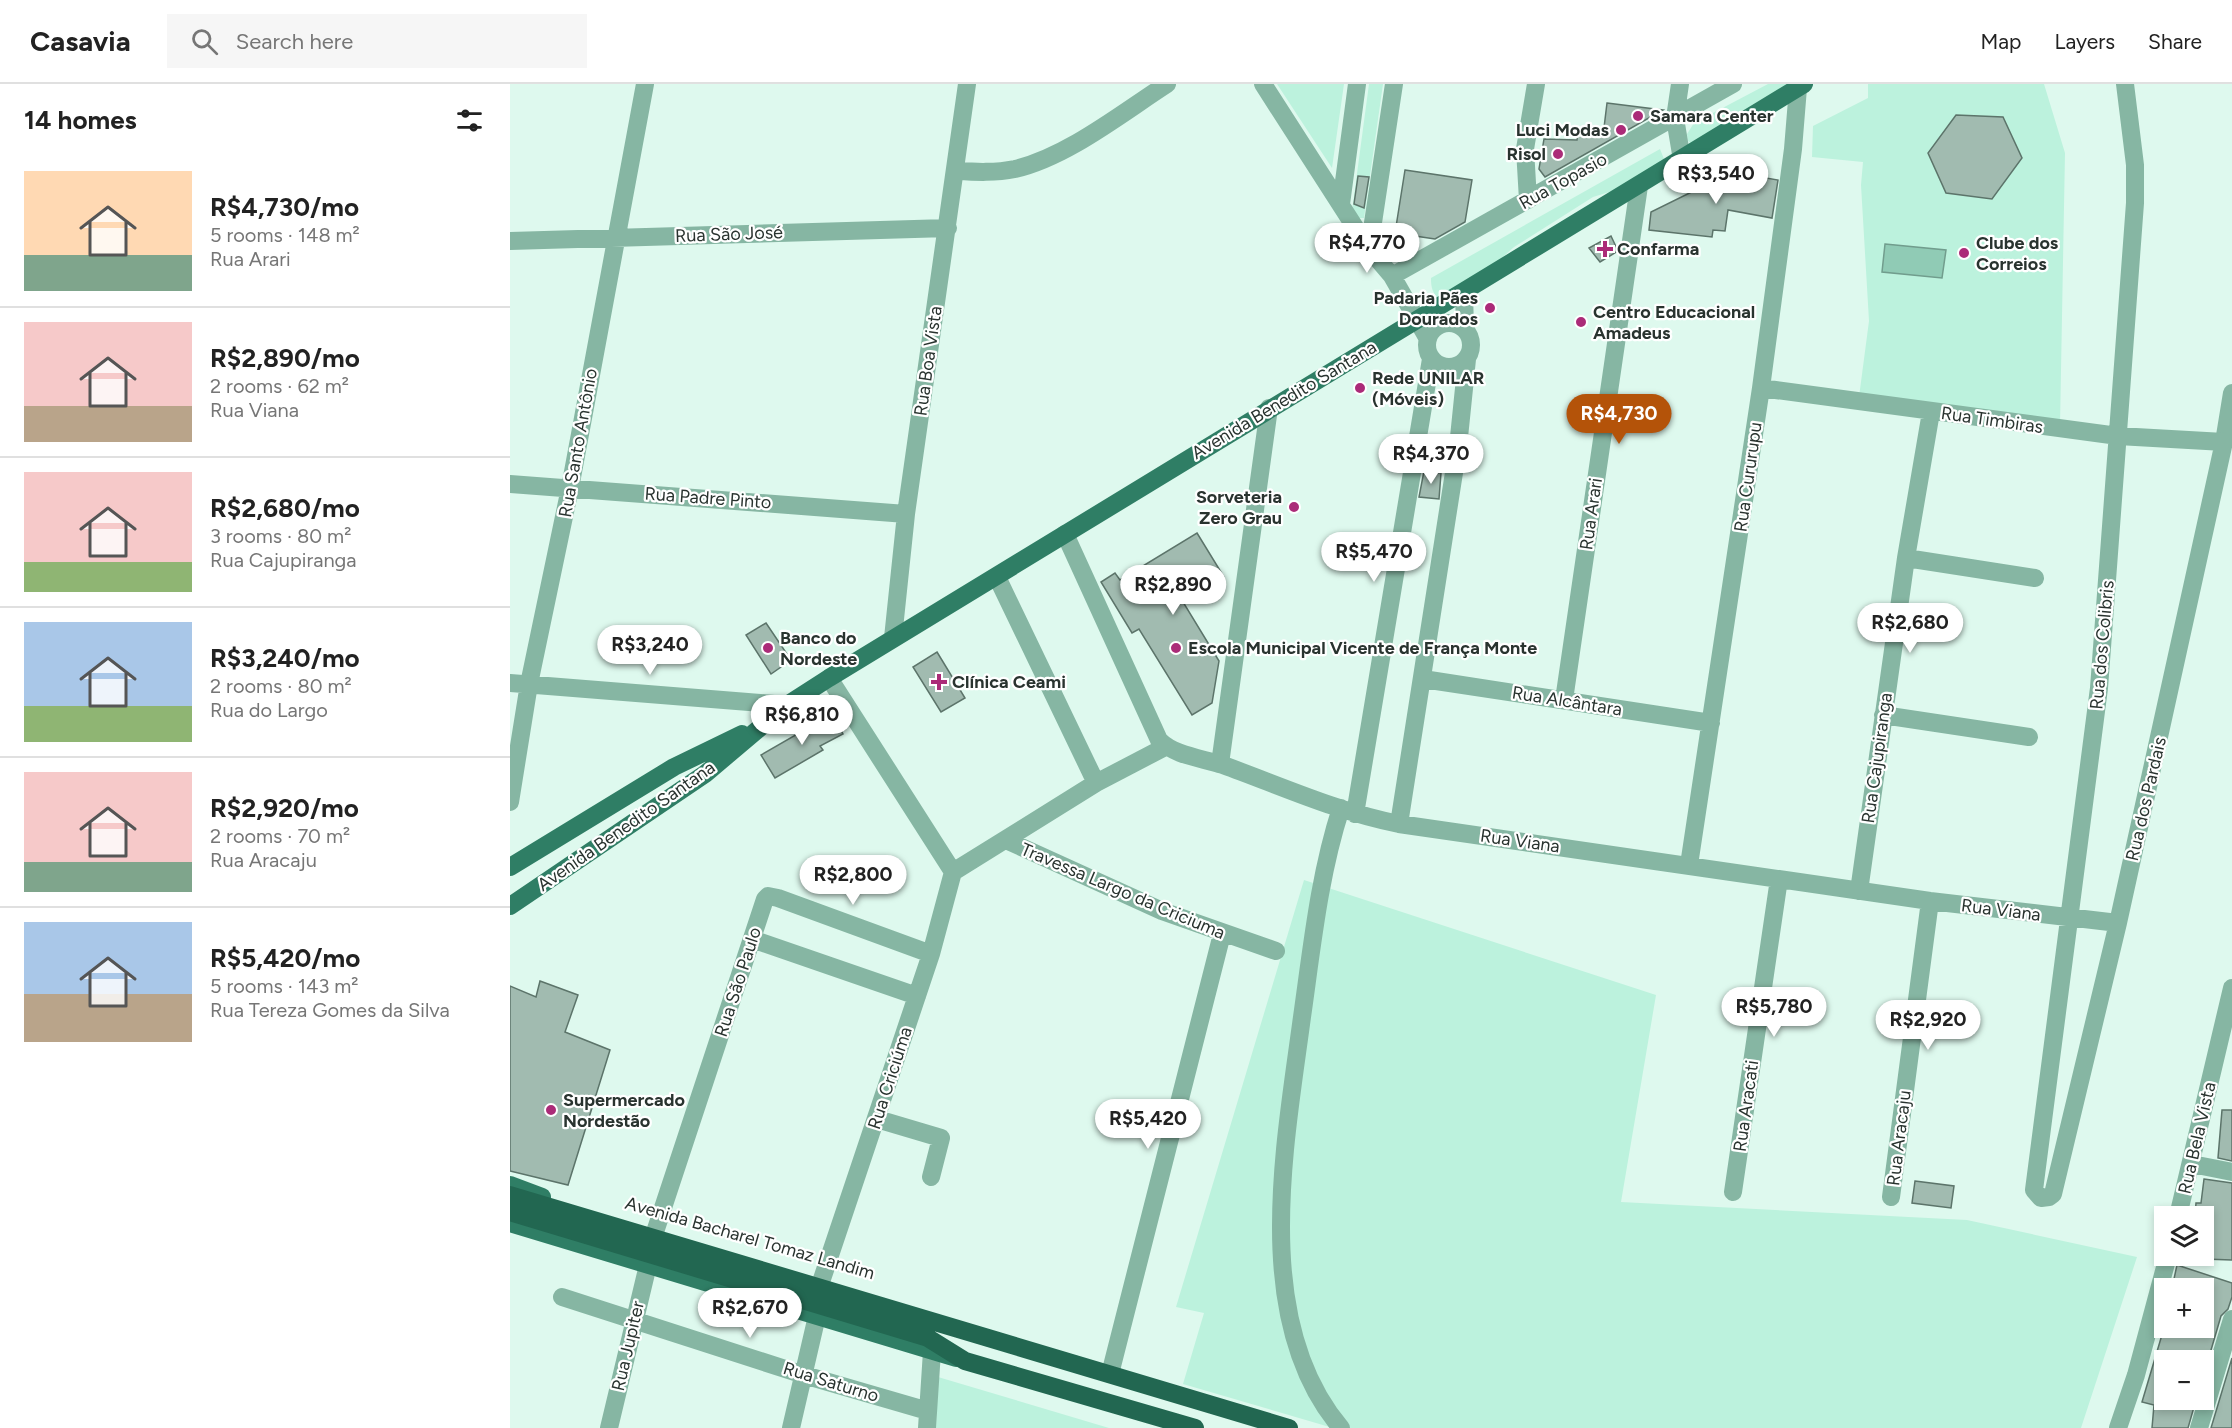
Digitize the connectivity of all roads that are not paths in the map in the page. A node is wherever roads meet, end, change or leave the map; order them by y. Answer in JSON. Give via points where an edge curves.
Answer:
{"nodes":[{"id":1,"x":645,"y":84,"type":"edge"},
{"id":2,"x":967,"y":84,"type":"edge"},
{"id":3,"x":1167,"y":84,"type":"edge"},
{"id":4,"x":1263,"y":84,"type":"edge"},
{"id":5,"x":1357,"y":84,"type":"edge"},
{"id":6,"x":1394,"y":84,"type":"edge"},
{"id":7,"x":1536,"y":84,"type":"edge"},
{"id":8,"x":1680,"y":84,"type":"edge"},
{"id":9,"x":1732,"y":84,"type":"edge"},
{"id":10,"x":2125,"y":84,"type":"edge"},
{"id":11,"x":1801,"y":86,"type":"edge"},
{"id":12,"x":1675,"y":118,"type":"junction"},
{"id":13,"x":1682,"y":160,"type":"junction"},
{"id":14,"x":955,"y":171,"type":"junction"},
{"id":15,"x":1639,"y":186,"type":"junction"},
{"id":16,"x":1528,"y":200,"type":"junction"},
{"id":17,"x":1341,"y":204,"type":"junction"},
{"id":18,"x":948,"y":228,"type":"junction"},
{"id":19,"x":614,"y":238,"type":"junction"},
{"id":20,"x":510,"y":241,"type":"edge"},
{"id":21,"x":1370,"y":249,"type":"junction"},
{"id":22,"x":1392,"y":276,"type":"junction"},
{"id":23,"x":1464,"y":292,"type":"junction"},
{"id":24,"x":1418,"y":319,"type":"junction"},
{"id":25,"x":1465,"y":329,"type":"junction"},
{"id":26,"x":1428,"y":339,"type":"junction"},
{"id":27,"x":1431,"y":359,"type":"junction"},
{"id":28,"x":1467,"y":359,"type":"junction"},
{"id":29,"x":1761,"y":387,"type":"junction"},
{"id":30,"x":2232,"y":393,"type":"edge"},
{"id":31,"x":1269,"y":408,"type":"junction"},
{"id":32,"x":1930,"y":412,"type":"junction"},
{"id":33,"x":2118,"y":436,"type":"junction"},
{"id":34,"x":2224,"y":442,"type":"junction"},
{"id":35,"x":510,"y":484,"type":"edge"},
{"id":36,"x":570,"y":488,"type":"junction"},
{"id":37,"x":906,"y":514,"type":"junction"},
{"id":38,"x":1065,"y":534,"type":"junction"},
{"id":39,"x":1906,"y":558,"type":"junction"},
{"id":40,"x":997,"y":577,"type":"junction"},
{"id":41,"x":2035,"y":578,"type":"dead end"},
{"id":42,"x":893,"y":638,"type":"junction"},
{"id":43,"x":829,"y":678,"type":"junction"},
{"id":44,"x":1423,"y":679,"type":"junction"},
{"id":45,"x":510,"y":683,"type":"edge"},
{"id":46,"x":529,"y":684,"type":"junction"},
{"id":47,"x":1564,"y":700,"type":"junction"},
{"id":48,"x":787,"y":705,"type":"junction"},
{"id":49,"x":1883,"y":714,"type":"junction"},
{"id":50,"x":768,"y":721,"type":"junction"},
{"id":51,"x":1711,"y":723,"type":"junction"},
{"id":52,"x":2029,"y":737,"type":"dead end"},
{"id":53,"x":1166,"y":747,"type":"junction"},
{"id":54,"x":1220,"y":764,"type":"junction"},
{"id":55,"x":1096,"y":783,"type":"junction"},
{"id":56,"x":510,"y":802,"type":"edge"},
{"id":57,"x":1348,"y":811,"type":"junction"},
{"id":58,"x":1399,"y":824,"type":"junction"},
{"id":59,"x":1006,"y":840,"type":"junction"},
{"id":60,"x":1689,"y":865,"type":"junction"},
{"id":61,"x":510,"y":867,"type":"edge"},
{"id":62,"x":953,"y":872,"type":"junction"},
{"id":63,"x":1779,"y":879,"type":"junction"},
{"id":64,"x":1859,"y":891,"type":"junction"},
{"id":65,"x":1930,"y":901,"type":"junction"},
{"id":66,"x":510,"y":906,"type":"edge"},
{"id":67,"x":2071,"y":918,"type":"junction"},
{"id":68,"x":2118,"y":923,"type":"junction"},
{"id":69,"x":1222,"y":934,"type":"junction"},
{"id":70,"x":752,"y":939,"type":"junction"},
{"id":71,"x":1276,"y":951,"type":"dead end"},
{"id":72,"x":931,"y":954,"type":"junction"},
{"id":73,"x":2232,"y":988,"type":"edge"},
{"id":74,"x":917,"y":996,"type":"junction"},
{"id":75,"x":877,"y":1119,"type":"junction"},
{"id":76,"x":2192,"y":1164,"type":"junction"},
{"id":77,"x":2232,"y":1172,"type":"edge"},
{"id":78,"x":931,"y":1178,"type":"dead end"},
{"id":79,"x":510,"y":1185,"type":"edge"},
{"id":80,"x":1733,"y":1192,"type":"dead end"},
{"id":81,"x":510,"y":1195,"type":"edge"},
{"id":82,"x":1891,"y":1197,"type":"dead end"},
{"id":83,"x":2044,"y":1199,"type":"joint"},
{"id":84,"x":2181,"y":1206,"type":"edge"},
{"id":85,"x":510,"y":1212,"type":"edge"},
{"id":86,"x":510,"y":1223,"type":"edge"},
{"id":87,"x":655,"y":1232,"type":"junction"},
{"id":88,"x":651,"y":1266,"type":"junction"},
{"id":89,"x":2165,"y":1266,"type":"edge"},
{"id":90,"x":562,"y":1297,"type":"dead end"},
{"id":91,"x":819,"y":1298,"type":"junction"},
{"id":92,"x":2232,"y":1319,"type":"edge"},
{"id":93,"x":634,"y":1321,"type":"junction"},
{"id":94,"x":932,"y":1351,"type":"junction"},
{"id":95,"x":965,"y":1361,"type":"junction"},
{"id":96,"x":1110,"y":1374,"type":"junction"},
{"id":97,"x":804,"y":1375,"type":"junction"},
{"id":98,"x":927,"y":1419,"type":"edge"},
{"id":99,"x":609,"y":1428,"type":"edge"},
{"id":100,"x":791,"y":1428,"type":"edge"},
{"id":101,"x":1195,"y":1428,"type":"edge"},
{"id":102,"x":1289,"y":1428,"type":"edge"},
{"id":103,"x":1341,"y":1428,"type":"edge"},
{"id":104,"x":2118,"y":1428,"type":"edge"},
{"id":105,"x":2199,"y":1428,"type":"edge"}],
"edges":[{"from":1,"to":19,"type":"street","name":"Rua Santo Antônio"},
{"from":2,"to":14,"type":"street","name":"Rua Boa Vista"},
{"from":3,"to":14,"type":"street","via":[[1069,146],[1037,161],[994,173]]},
{"from":4,"to":17,"type":"street"},
{"from":5,"to":17,"type":"street"},
{"from":6,"to":21,"type":"street"},
{"from":7,"to":16,"type":"street","via":[[1524,158]]},
{"from":8,"to":12,"type":"street"},
{"from":9,"to":12,"type":"street","name":"Rua Topasio"},
{"from":10,"to":33,"type":"street","name":"Rua dos Colibris","via":[[2135,165],[2135,203]]},
{"from":11,"to":13,"type":"main road","name":"Avenida Benedito Santana"},
{"from":11,"to":29,"type":"street","name":"Rua Cururupu"},
{"from":12,"to":13,"type":"street"},
{"from":12,"to":16,"type":"street","name":"Rua Topasio"},
{"from":13,"to":15,"type":"main road","name":"Avenida Benedito Santana"},
{"from":14,"to":18,"type":"street","name":"Rua Boa Vista"},
{"from":15,"to":23,"type":"main road","name":"Avenida Benedito Santana"},
{"from":15,"to":47,"type":"street","name":"Rua Arari"},
{"from":16,"to":22,"type":"street","name":"Rua Topasio"},
{"from":17,"to":21,"type":"street"},
{"from":18,"to":19,"type":"street","name":"Rua São José"},
{"from":18,"to":37,"type":"street","name":"Rua Boa Vista"},
{"from":19,"to":20,"type":"street","name":"Rua São José"},
{"from":19,"to":36,"type":"street","name":"Rua Santo Antônio"},
{"from":21,"to":22,"type":"street"},
{"from":22,"to":24,"type":"street"},
{"from":23,"to":24,"type":"main road","name":"Avenida Benedito Santana"},
{"from":23,"to":25,"type":"street"},
{"from":24,"to":26,"type":"street"},
{"from":24,"to":31,"type":"main road","name":"Avenida Benedito Santana"},
{"from":25,"to":26,"type":"street","via":[[1448,323]]},
{"from":25,"to":28,"type":"street","via":[[1471,347]]},
{"from":26,"to":27,"type":"street"},
{"from":27,"to":28,"type":"street","via":[[1448,367]]},
{"from":27,"to":57,"type":"street"},
{"from":28,"to":44,"type":"street","via":[[1458,447]]},
{"from":29,"to":32,"type":"street","name":"Rua Timbiras"},
{"from":29,"to":51,"type":"street","name":"Rua Cururupu"},
{"from":30,"to":34,"type":"street","name":"Rua dos Pardais"},
{"from":31,"to":38,"type":"main road","name":"Avenida Benedito Santana"},
{"from":31,"to":54,"type":"street"},
{"from":32,"to":33,"type":"street","name":"Rua Timbiras"},
{"from":32,"to":39,"type":"street","name":"Rua Cajupiranga"},
{"from":33,"to":34,"type":"street","name":"Rua Timbiras"},
{"from":33,"to":67,"type":"street","name":"Rua dos Colibris","via":[[2099,688]]},
{"from":34,"to":68,"type":"street","name":"Rua dos Pardais"},
{"from":35,"to":36,"type":"street","name":"Rua Padre Pinto"},
{"from":36,"to":37,"type":"street","name":"Rua Padre Pinto"},
{"from":36,"to":46,"type":"street","name":"Rua Santo Antônio"},
{"from":37,"to":42,"type":"street","name":"Rua Boa Vista"},
{"from":38,"to":40,"type":"main road","name":"Avenida Benedito Santana"},
{"from":38,"to":53,"type":"street","via":[[1159,740]]},
{"from":39,"to":41,"type":"street"},
{"from":39,"to":49,"type":"street","name":"Rua Cajupiranga"},
{"from":40,"to":42,"type":"main road","name":"Avenida Benedito Santana"},
{"from":40,"to":55,"type":"street"},
{"from":42,"to":43,"type":"main road","name":"Avenida Benedito Santana"},
{"from":43,"to":48,"type":"main road","name":"Avenida Benedito Santana"},
{"from":43,"to":62,"type":"street"},
{"from":44,"to":47,"type":"street","name":"Rua Alcântara"},
{"from":44,"to":58,"type":"street"},
{"from":45,"to":46,"type":"street"},
{"from":46,"to":48,"type":"street"},
{"from":46,"to":56,"type":"street","name":"Rua Santo Antônio"},
{"from":47,"to":51,"type":"street","name":"Rua Alcântara"},
{"from":48,"to":50,"type":"main road","name":"Avenida Benedito Santana"},
{"from":49,"to":52,"type":"street"},
{"from":49,"to":64,"type":"street","name":"Rua Cajupiranga"},
{"from":50,"to":61,"type":"main road","name":"Avenida Benedito Santana","via":[[674,767]]},
{"from":50,"to":66,"type":"main road","name":"Avenida Benedito Santana","via":[[705,774]]},
{"from":51,"to":60,"type":"street","name":"Rua Cururupu"},
{"from":53,"to":54,"type":"street","name":"Rua Viana"},
{"from":53,"to":55,"type":"street"},
{"from":54,"to":57,"type":"street","name":"Rua Viana"},
{"from":55,"to":59,"type":"street"},
{"from":57,"to":58,"type":"street","name":"Rua Viana"},
{"from":57,"to":103,"type":"street","via":[[1326,855],[1286,1130],[1281,1221],[1293,1336],[1314,1392]]},
{"from":58,"to":60,"type":"street","name":"Rua Viana"},
{"from":59,"to":62,"type":"street"},
{"from":59,"to":69,"type":"street","name":"Travessa Largo da Criciuma"},
{"from":60,"to":63,"type":"street","name":"Rua Viana"},
{"from":62,"to":72,"type":"street","name":"Rua Criciúma"},
{"from":63,"to":64,"type":"street","name":"Rua Viana"},
{"from":63,"to":80,"type":"street","name":"Rua Aracati"},
{"from":64,"to":65,"type":"street","name":"Rua Viana"},
{"from":65,"to":67,"type":"street","name":"Rua Viana"},
{"from":65,"to":82,"type":"street","name":"Rua Aracaju"},
{"from":67,"to":68,"type":"street","name":"Rua Viana"},
{"from":67,"to":83,"type":"street","name":"Rua dos Colibris","via":[[2034,1190]]},
{"from":68,"to":83,"type":"street","name":"Rua dos Pardais","via":[[2053,1194]]},
{"from":69,"to":71,"type":"street","name":"Travessa Largo da Criciuma"},
{"from":69,"to":96,"type":"street"},
{"from":70,"to":72,"type":"street","name":"Rua São Paulo","via":[[765,899],[772,896]]},
{"from":70,"to":74,"type":"street"},
{"from":70,"to":87,"type":"street","name":"Rua São Paulo"},
{"from":72,"to":74,"type":"street","name":"Rua Criciúma"},
{"from":73,"to":76,"type":"street","name":"Rua Bela Vista"},
{"from":74,"to":75,"type":"street","name":"Rua Criciúma"},
{"from":75,"to":78,"type":"street","via":[[941,1138]]},
{"from":75,"to":91,"type":"street","name":"Rua Criciúma"},
{"from":76,"to":77,"type":"street"},
{"from":76,"to":84,"type":"street","name":"Rua Bela Vista"},
{"from":79,"to":87,"type":"main road","name":"Avenida Bacharel Tomaz Landim","via":[[582,1212]]},
{"from":81,"to":91,"type":"highway","name":"Avenida Bacharel Tomaz Landim"},
{"from":85,"to":91,"type":"highway","name":"Avenida Bacharel Tomaz Landim"},
{"from":86,"to":88,"type":"main road","name":"Avenida Bacharel Tomaz Landim"},
{"from":87,"to":91,"type":"main road","name":"Avenida Bacharel Tomaz Landim"},
{"from":88,"to":91,"type":"main road","name":"Avenida Bacharel Tomaz Landim"},
{"from":88,"to":93,"type":"street","name":"Rua Jupiter"},
{"from":89,"to":104,"type":"street"},
{"from":90,"to":93,"type":"street","name":"Rua Saturno"},
{"from":91,"to":94,"type":"main road","name":"Avenida Bacharel Tomaz Landim"},
{"from":91,"to":95,"type":"highway","name":"Avenida Bacharel Tomaz Landim","via":[[928,1338]]},
{"from":91,"to":96,"type":"highway","name":"Avenida Bacharel Tomaz Landim","via":[[975,1335]]},
{"from":91,"to":97,"type":"street","name":"Rua Criciúma"},
{"from":92,"to":105,"type":"street"},
{"from":93,"to":97,"type":"street","name":"Rua Saturno"},
{"from":93,"to":99,"type":"street","name":"Rua Jupiter"},
{"from":94,"to":95,"type":"main road","name":"Avenida Bacharel Tomaz Landim"},
{"from":94,"to":98,"type":"street"},
{"from":95,"to":101,"type":"highway","name":"Avenida Bacharel Tomaz Landim"},
{"from":96,"to":102,"type":"highway","name":"Avenida Bacharel Tomaz Landim"},
{"from":97,"to":98,"type":"street","name":"Rua Saturno"},
{"from":97,"to":100,"type":"street","name":"Rua Criciúma"}]}
